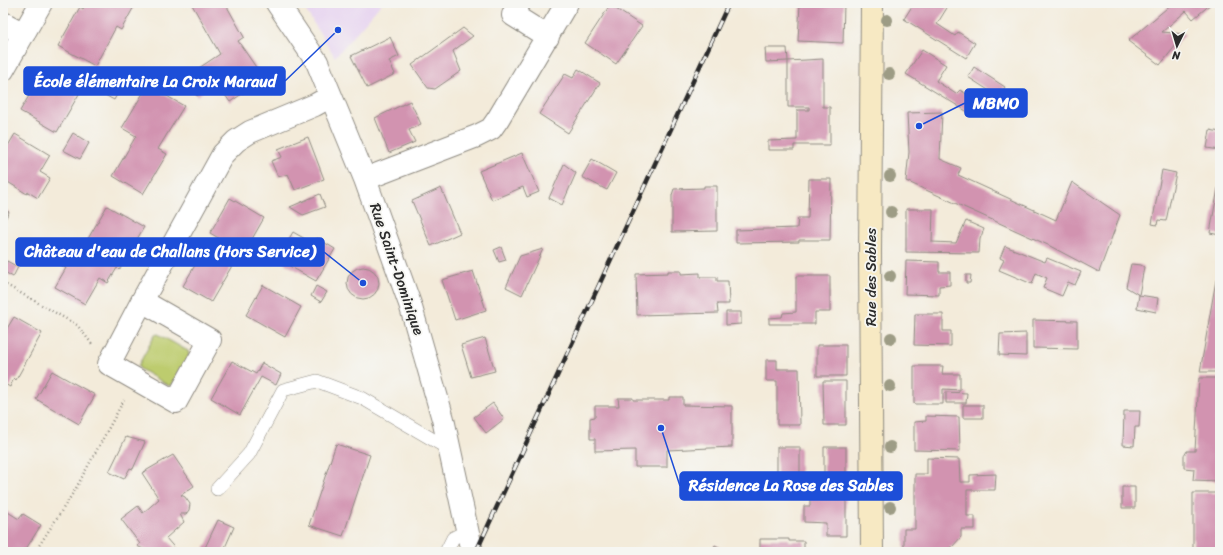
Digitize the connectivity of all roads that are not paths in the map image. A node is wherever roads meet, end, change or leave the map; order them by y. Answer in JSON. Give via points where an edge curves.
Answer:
{"nodes":[{"id":1,"x":41,"y":3,"type":"edge"},
{"id":2,"x":277,"y":3,"type":"edge"},
{"id":3,"x":519,"y":3,"type":"edge"},
{"id":4,"x":567,"y":3,"type":"edge"},
{"id":5,"x":872,"y":3,"type":"edge"},
{"id":6,"x":3,"y":23,"type":"edge"},
{"id":7,"x":24,"y":34,"type":"junction"},
{"id":8,"x":548,"y":37,"type":"junction"},
{"id":9,"x":3,"y":70,"type":"edge"},
{"id":10,"x":331,"y":96,"type":"junction"},
{"id":11,"x":365,"y":179,"type":"junction"},
{"id":12,"x":142,"y":301,"type":"junction"},
{"id":13,"x":450,"y":449,"type":"junction"},
{"id":14,"x":217,"y":489,"type":"dead end"},
{"id":15,"x":470,"y":542,"type":"edge"},
{"id":16,"x":446,"y":552,"type":"edge"},
{"id":17,"x":872,"y":552,"type":"edge"}],
"edges":[{"from":1,"to":7,"type":"street"},
{"from":2,"to":10,"type":"street","name":"Rue Saint-Dominique","via":[[317,62]]},
{"from":3,"to":8,"type":"street","via":[[513,15]]},
{"from":4,"to":8,"type":"street"},
{"from":5,"to":17,"type":"main road","name":"Rue des Sables"},
{"from":6,"to":7,"type":"street"},
{"from":7,"to":9,"type":"street"},
{"from":8,"to":11,"type":"street","via":[[491,128],[477,136]]},
{"from":10,"to":11,"type":"street","name":"Rue Saint-Dominique"},
{"from":10,"to":12,"type":"street","via":[[250,132],[223,154]]},
{"from":11,"to":13,"type":"street","name":"Rue Saint-Dominique","via":[[410,304]]},
{"from":12,"to":12,"type":"street","via":[[210,340],[176,402],[109,364]]},
{"from":13,"to":14,"type":"lane","via":[[362,398],[318,381],[283,390],[249,454]]},
{"from":13,"to":15,"type":"street","name":"Rue Saint-Dominique"},
{"from":15,"to":16,"type":"lane","via":[[453,538]]}]}
